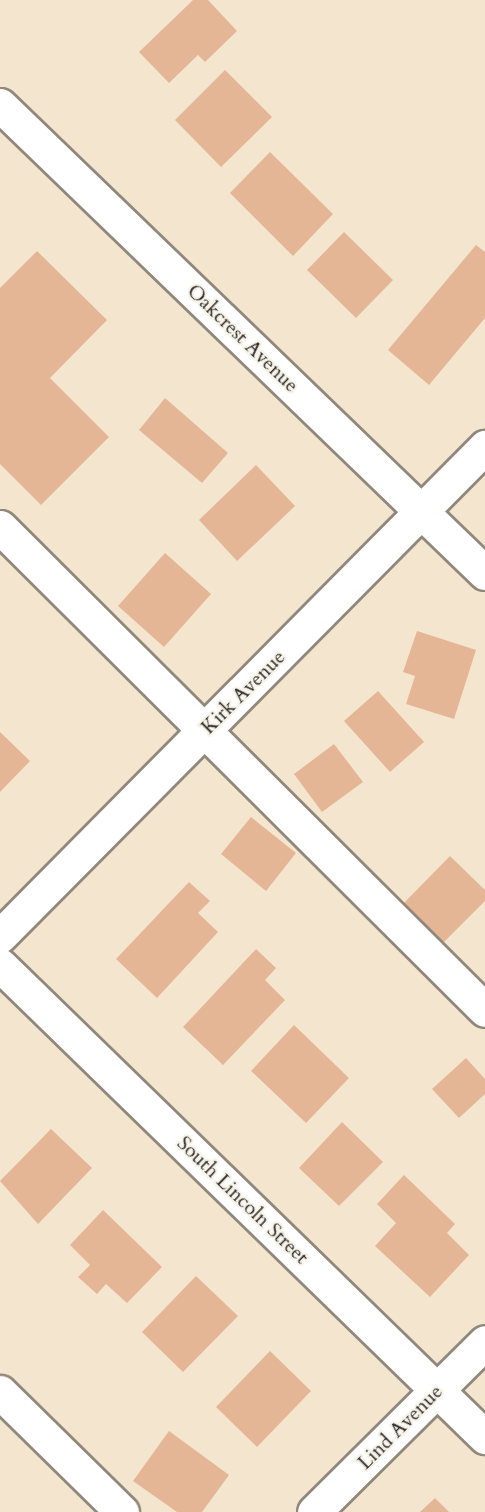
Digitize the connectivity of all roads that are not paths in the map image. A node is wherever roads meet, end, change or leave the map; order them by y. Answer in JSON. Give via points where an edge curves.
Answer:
{"nodes":[{"id":1,"x":0,"y":105,"type":"edge"},
{"id":2,"x":485,"y":447,"type":"edge"},
{"id":3,"x":424,"y":512,"type":"junction"},
{"id":4,"x":0,"y":527,"type":"edge"},
{"id":5,"x":485,"y":573,"type":"edge"},
{"id":6,"x":205,"y":730,"type":"junction"},
{"id":7,"x":0,"y":936,"type":"edge"},
{"id":8,"x":0,"y":965,"type":"edge"},
{"id":9,"x":485,"y":1010,"type":"edge"},
{"id":10,"x":485,"y":1342,"type":"edge"},
{"id":11,"x":438,"y":1389,"type":"junction"},
{"id":12,"x":0,"y":1392,"type":"edge"},
{"id":13,"x":485,"y":1437,"type":"edge"},
{"id":14,"x":122,"y":1512,"type":"edge"},
{"id":15,"x":314,"y":1512,"type":"edge"}],
"edges":[{"from":1,"to":3,"type":"street","name":"Oakcrest Avenue"},
{"from":2,"to":3,"type":"street","name":"Kirk Avenue"},
{"from":3,"to":5,"type":"street","name":"Oakcrest Avenue"},
{"from":3,"to":6,"type":"street","name":"Kirk Avenue"},
{"from":4,"to":6,"type":"street"},
{"from":6,"to":7,"type":"street","name":"Kirk Avenue"},
{"from":6,"to":9,"type":"street"},
{"from":8,"to":11,"type":"street","name":"South Lincoln Street"},
{"from":10,"to":11,"type":"street","name":"Lind Avenue"},
{"from":11,"to":13,"type":"street","name":"South Lincoln Street"},
{"from":11,"to":15,"type":"street","name":"Lind Avenue"},
{"from":12,"to":14,"type":"street"}]}
